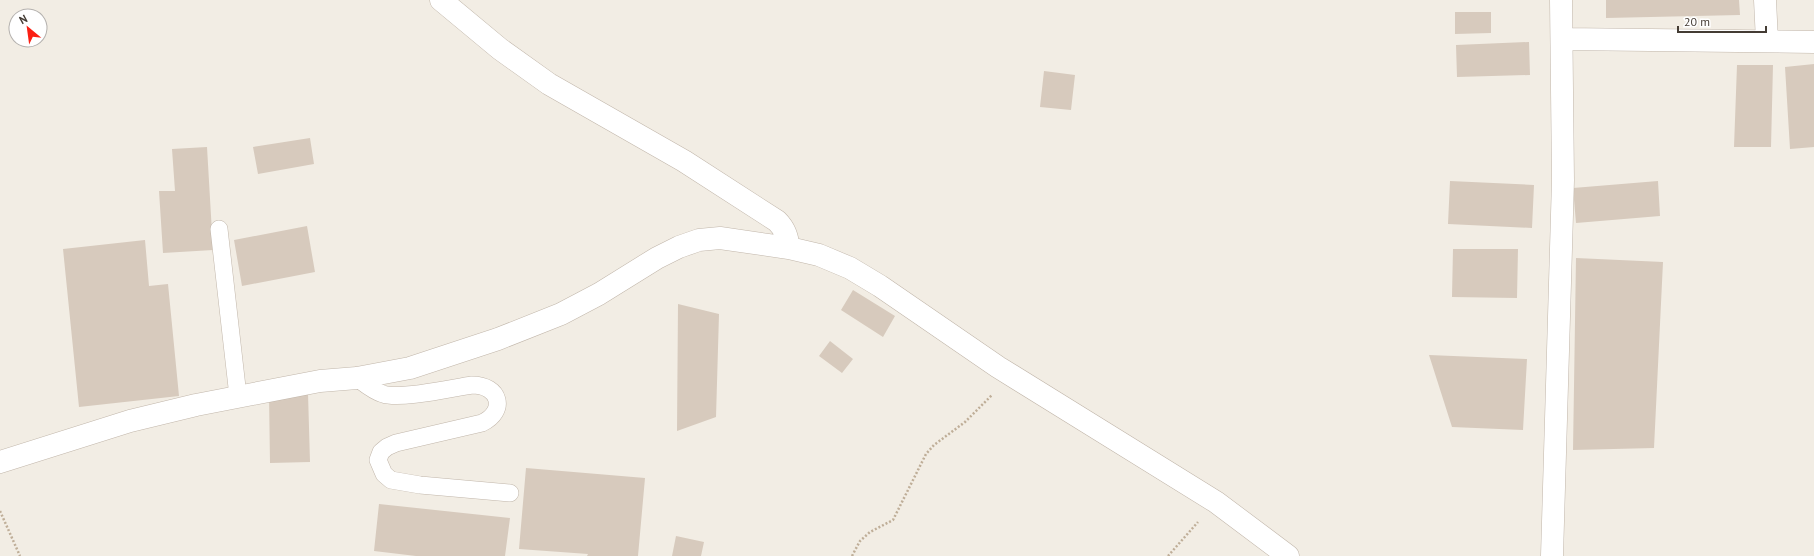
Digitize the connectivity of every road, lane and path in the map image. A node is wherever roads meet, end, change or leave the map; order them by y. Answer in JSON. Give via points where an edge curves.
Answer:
{"nodes":[{"id":1,"x":441,"y":0,"type":"edge"},
{"id":2,"x":1561,"y":0,"type":"edge"},
{"id":3,"x":1765,"y":0,"type":"edge"},
{"id":4,"x":1563,"y":39,"type":"junction"},
{"id":5,"x":1767,"y":41,"type":"junction"},
{"id":6,"x":1814,"y":42,"type":"edge"},
{"id":7,"x":219,"y":229,"type":"dead end"},
{"id":8,"x":789,"y":248,"type":"junction"},
{"id":9,"x":1012,"y":376,"type":"junction"},
{"id":10,"x":357,"y":378,"type":"junction"},
{"id":11,"x":238,"y":396,"type":"junction"},
{"id":12,"x":0,"y":462,"type":"edge"},
{"id":13,"x":510,"y":493,"type":"dead end"},
{"id":14,"x":1216,"y":502,"type":"junction"},
{"id":15,"x":0,"y":511,"type":"edge"},
{"id":16,"x":1554,"y":555,"type":"edge"},
{"id":17,"x":20,"y":556,"type":"edge"},
{"id":18,"x":852,"y":556,"type":"edge"},
{"id":19,"x":1168,"y":556,"type":"edge"},
{"id":20,"x":1288,"y":556,"type":"edge"}],
"edges":[{"from":1,"to":8,"type":"street","via":[[500,49],[550,84],[684,161],[777,221],[787,235]]},
{"from":2,"to":4,"type":"street"},
{"from":3,"to":5,"type":"street"},
{"from":4,"to":5,"type":"street"},
{"from":4,"to":16,"type":"street","via":[[1564,180]]},
{"from":5,"to":6,"type":"street"},
{"from":7,"to":11,"type":"lane"},
{"from":8,"to":9,"type":"street","via":[[819,255],[850,268]]},
{"from":8,"to":10,"type":"street","via":[[720,238],[699,240],[657,258],[561,314],[410,368]]},
{"from":9,"to":14,"type":"street"},
{"from":9,"to":18,"type":"path","via":[[965,422],[926,454],[893,520],[870,532],[860,541]]},
{"from":10,"to":11,"type":"street","via":[[320,381]]},
{"from":10,"to":13,"type":"lane","via":[[384,395],[399,396],[472,385],[490,388],[498,403],[490,419],[396,443],[381,452],[378,460],[384,474],[391,480]]},
{"from":11,"to":12,"type":"street","via":[[130,421]]},
{"from":14,"to":19,"type":"path"},
{"from":14,"to":20,"type":"street"},
{"from":15,"to":17,"type":"path"}]}
